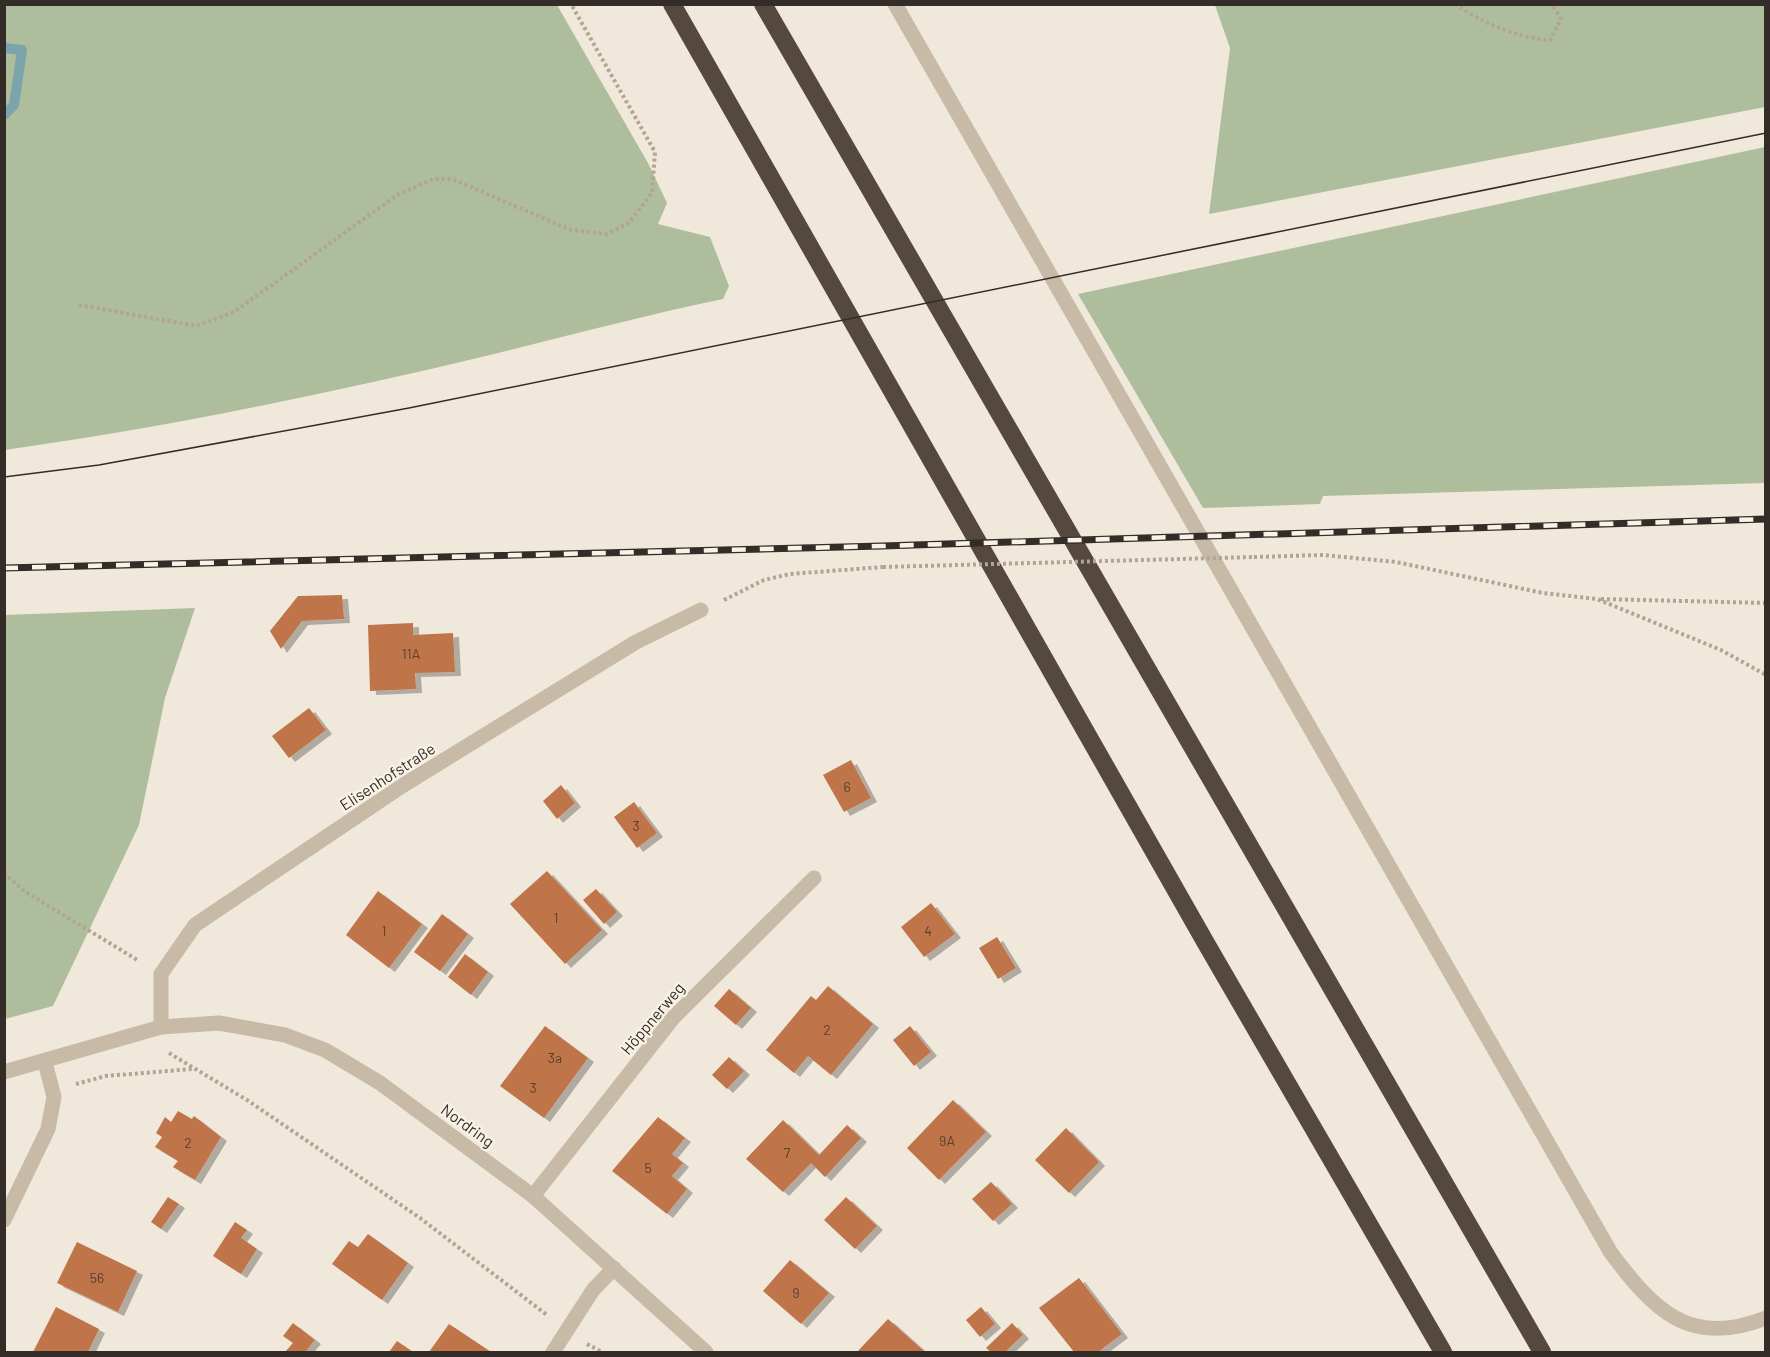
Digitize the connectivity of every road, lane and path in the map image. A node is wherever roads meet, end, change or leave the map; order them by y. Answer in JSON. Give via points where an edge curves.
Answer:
{"nodes":[{"id":1,"x":571,"y":4,"type":"edge"},
{"id":2,"x":672,"y":4,"type":"edge"},
{"id":3,"x":763,"y":4,"type":"edge"},
{"id":4,"x":895,"y":4,"type":"edge"},
{"id":5,"x":1455,"y":4,"type":"edge"},
{"id":6,"x":1552,"y":4,"type":"edge"},
{"id":7,"x":79,"y":305,"type":"dead end"},
{"id":8,"x":1597,"y":599,"type":"junction"},
{"id":9,"x":1766,"y":603,"type":"edge"},
{"id":10,"x":701,"y":610,"type":"joint"},
{"id":11,"x":1766,"y":675,"type":"edge"},
{"id":12,"x":4,"y":873,"type":"edge"},
{"id":13,"x":814,"y":878,"type":"dead end"},
{"id":14,"x":160,"y":974,"type":"junction"},
{"id":15,"x":161,"y":1027,"type":"junction"},
{"id":16,"x":45,"y":1062,"type":"junction"},
{"id":17,"x":192,"y":1069,"type":"junction"},
{"id":18,"x":4,"y":1072,"type":"edge"},
{"id":19,"x":52,"y":1090,"type":"junction"},
{"id":20,"x":533,"y":1196,"type":"junction"},
{"id":21,"x":4,"y":1220,"type":"edge"},
{"id":22,"x":614,"y":1268,"type":"junction"},
{"id":23,"x":1766,"y":1318,"type":"edge"},
{"id":24,"x":568,"y":1330,"type":"junction"},
{"id":25,"x":554,"y":1353,"type":"edge"},
{"id":26,"x":602,"y":1353,"type":"edge"},
{"id":27,"x":706,"y":1353,"type":"edge"},
{"id":28,"x":1443,"y":1353,"type":"edge"},
{"id":29,"x":1542,"y":1353,"type":"edge"}],
"edges":[{"from":1,"to":7,"type":"path","via":[[655,152],[652,193],[629,223],[607,234],[571,230],[452,179],[433,179],[397,195],[234,312],[197,326]]},
{"from":2,"to":28,"type":"highway"},
{"from":3,"to":29,"type":"highway"},
{"from":4,"to":23,"type":"street","via":[[1611,1253],[1642,1294],[1674,1319],[1717,1329],[1744,1327]]},
{"from":5,"to":6,"type":"path","via":[[1527,39],[1550,40],[1561,19]]},
{"from":8,"to":9,"type":"path"},
{"from":8,"to":10,"type":"path","bridge":true,"via":[[1543,593],[1396,562],[1323,555],[883,567],[790,574],[764,580]]},
{"from":8,"to":11,"type":"path","via":[[1721,650]]},
{"from":10,"to":14,"type":"street","name":"Elisenhofstraße","via":[[636,642],[402,786],[195,925]]},
{"from":12,"to":14,"type":"path","via":[[24,891]]},
{"from":13,"to":20,"type":"street","name":"Höppnerweg","via":[[673,1018]]},
{"from":14,"to":15,"type":"street"},
{"from":15,"to":16,"type":"street","name":"Nordring"},
{"from":15,"to":17,"type":"path","via":[[163,1048]]},
{"from":15,"to":20,"type":"street","name":"Nordring","via":[[219,1023],[285,1035],[325,1050],[380,1083]]},
{"from":16,"to":18,"type":"street","name":"Nordring"},
{"from":16,"to":19,"type":"street"},
{"from":17,"to":19,"type":"path","via":[[106,1076]]},
{"from":17,"to":24,"type":"path","via":[[247,1100],[420,1218]]},
{"from":19,"to":21,"type":"street","via":[[48,1129]]},
{"from":20,"to":22,"type":"street","name":"Nordring"},
{"from":22,"to":24,"type":"street","via":[[593,1290]]},
{"from":22,"to":27,"type":"street","name":"Nordring"},
{"from":24,"to":25,"type":"street"},
{"from":24,"to":26,"type":"path"}]}
